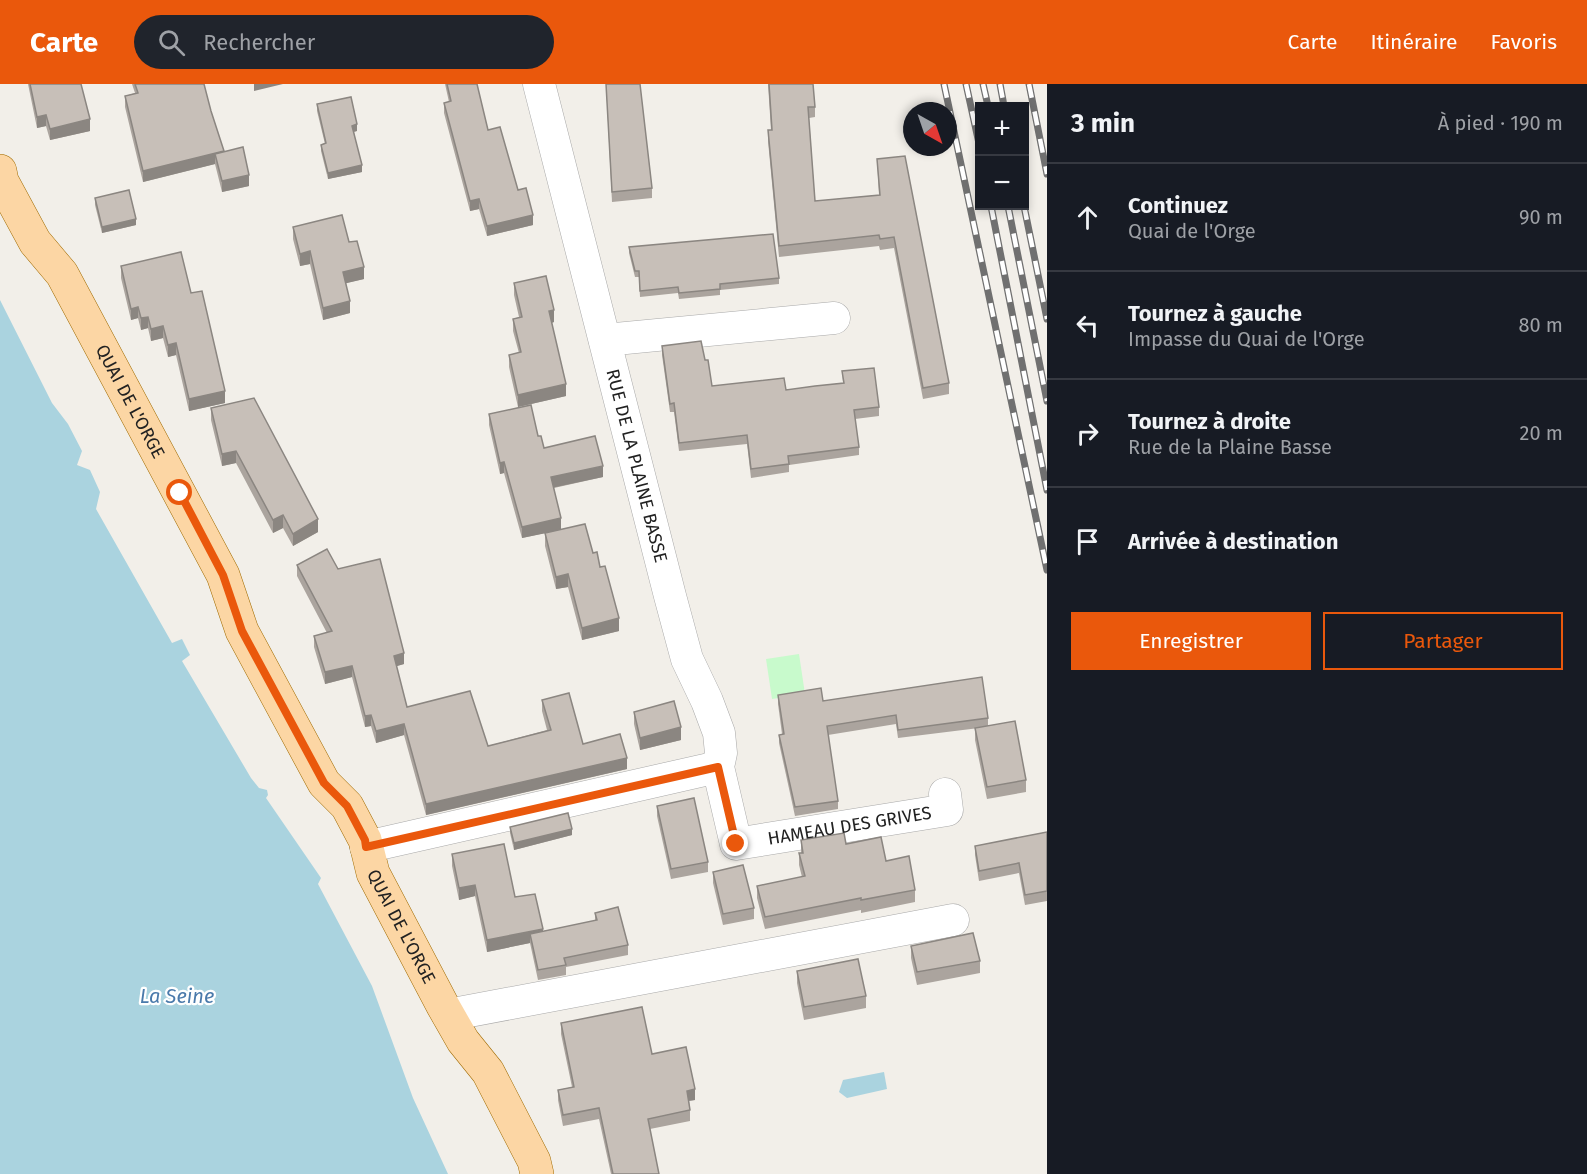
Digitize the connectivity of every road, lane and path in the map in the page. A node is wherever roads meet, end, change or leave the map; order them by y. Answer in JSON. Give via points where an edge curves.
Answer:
{"nodes":[{"id":1,"x":539,"y":84,"type":"edge"},
{"id":2,"x":0,"y":171,"type":"edge"},
{"id":3,"x":834,"y":318,"type":"dead end"},
{"id":4,"x":605,"y":340,"type":"junction"},
{"id":5,"x":718,"y":767,"type":"junction"},
{"id":6,"x":945,"y":794,"type":"dead end"},
{"id":7,"x":736,"y":844,"type":"joint"},
{"id":8,"x":366,"y":847,"type":"junction"},
{"id":9,"x":953,"y":920,"type":"dead end"},
{"id":10,"x":448,"y":1015,"type":"junction"},
{"id":11,"x":537,"y":1174,"type":"edge"}],
"edges":[{"from":1,"to":4,"type":"street","name":"RUE DE LA PLAINE BASSE"},
{"from":2,"to":8,"type":"main road","name":"QUAI DE L'ORGE","via":[[35,242],[62,274],[180,493],[223,575],[242,631],[318,773],[347,806]]},
{"from":3,"to":4,"type":"street"},
{"from":4,"to":5,"type":"street","name":"RUE DE LA PLAINE BASSE","via":[[687,659],[719,734]]},
{"from":5,"to":7,"type":"street","name":"RUE DE LA PLAINE BASSE"},
{"from":5,"to":8,"type":"street"},
{"from":6,"to":7,"type":"street","name":"HAMEAU DES GRIVES","via":[[947,810]]},
{"from":8,"to":10,"type":"main road","name":"QUAI DE L'ORGE","via":[[373,873]]},
{"from":9,"to":10,"type":"street"},
{"from":10,"to":11,"type":"main road","name":"QUAI DE L'ORGE","via":[[499,1091]]}]}
